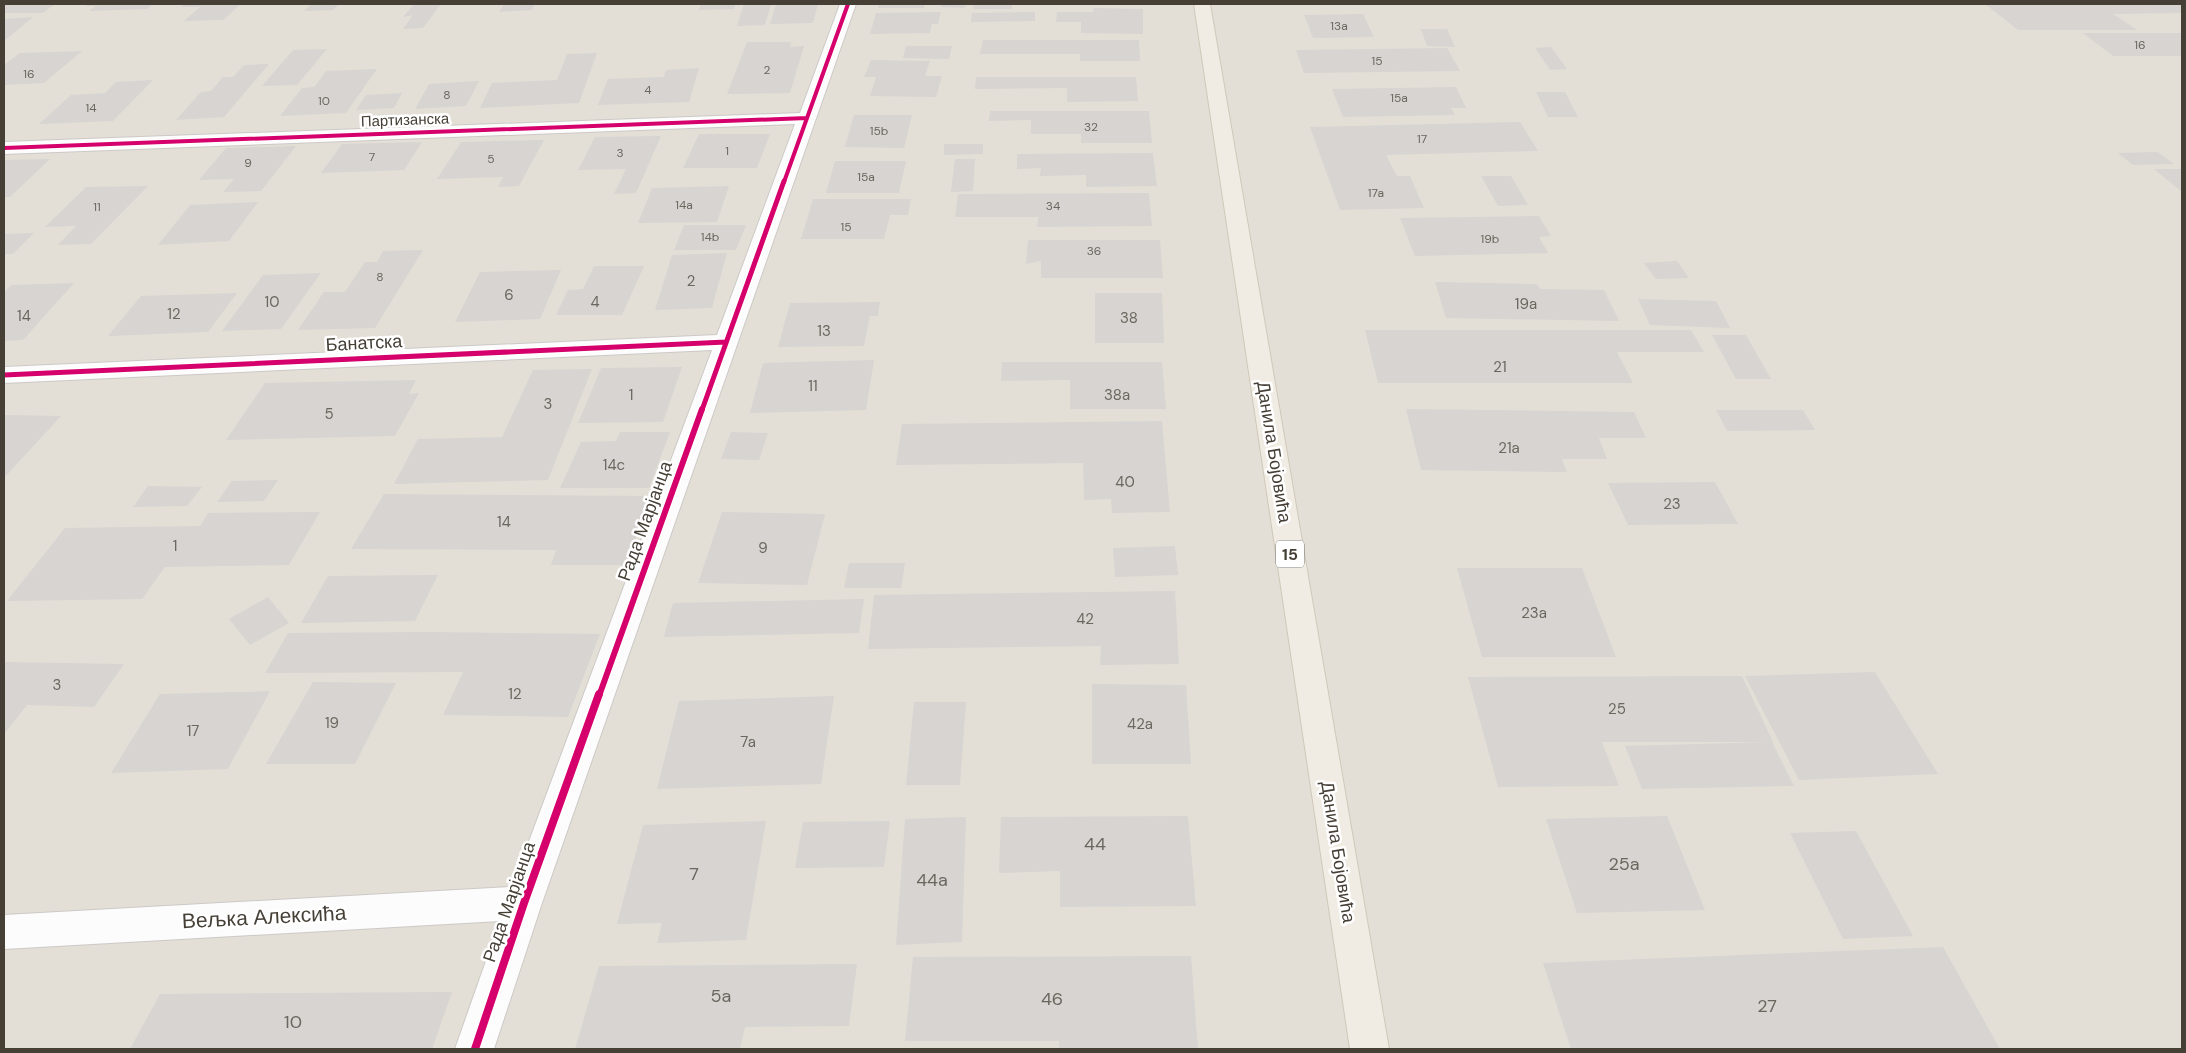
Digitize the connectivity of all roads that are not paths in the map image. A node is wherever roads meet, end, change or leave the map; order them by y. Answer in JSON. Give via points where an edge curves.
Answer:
{"nodes":[{"id":1,"x":848,"y":4,"type":"edge"},
{"id":2,"x":1202,"y":4,"type":"edge"},
{"id":3,"x":807,"y":118,"type":"junction"},
{"id":4,"x":4,"y":148,"type":"edge"},
{"id":5,"x":726,"y":342,"type":"junction"},
{"id":6,"x":4,"y":375,"type":"edge"},
{"id":7,"x":524,"y":903,"type":"junction"},
{"id":8,"x":4,"y":932,"type":"edge"},
{"id":9,"x":475,"y":1049,"type":"edge"},
{"id":10,"x":1370,"y":1049,"type":"edge"}],
"edges":[{"from":1,"to":3,"type":"street","name":"Рада Марјанца"},
{"from":2,"to":10,"type":"main road","name":"Данила Бојовића","number":"15"},
{"from":3,"to":4,"type":"street","name":"Партизанска"},
{"from":3,"to":5,"type":"street","name":"Рада Марјанца"},
{"from":5,"to":6,"type":"street","name":"Банатска"},
{"from":5,"to":7,"type":"street","name":"Рада Марјанца"},
{"from":7,"to":8,"type":"street","name":"Вељка Алексића"},
{"from":7,"to":9,"type":"street","name":"Рада Марјанца"}]}
